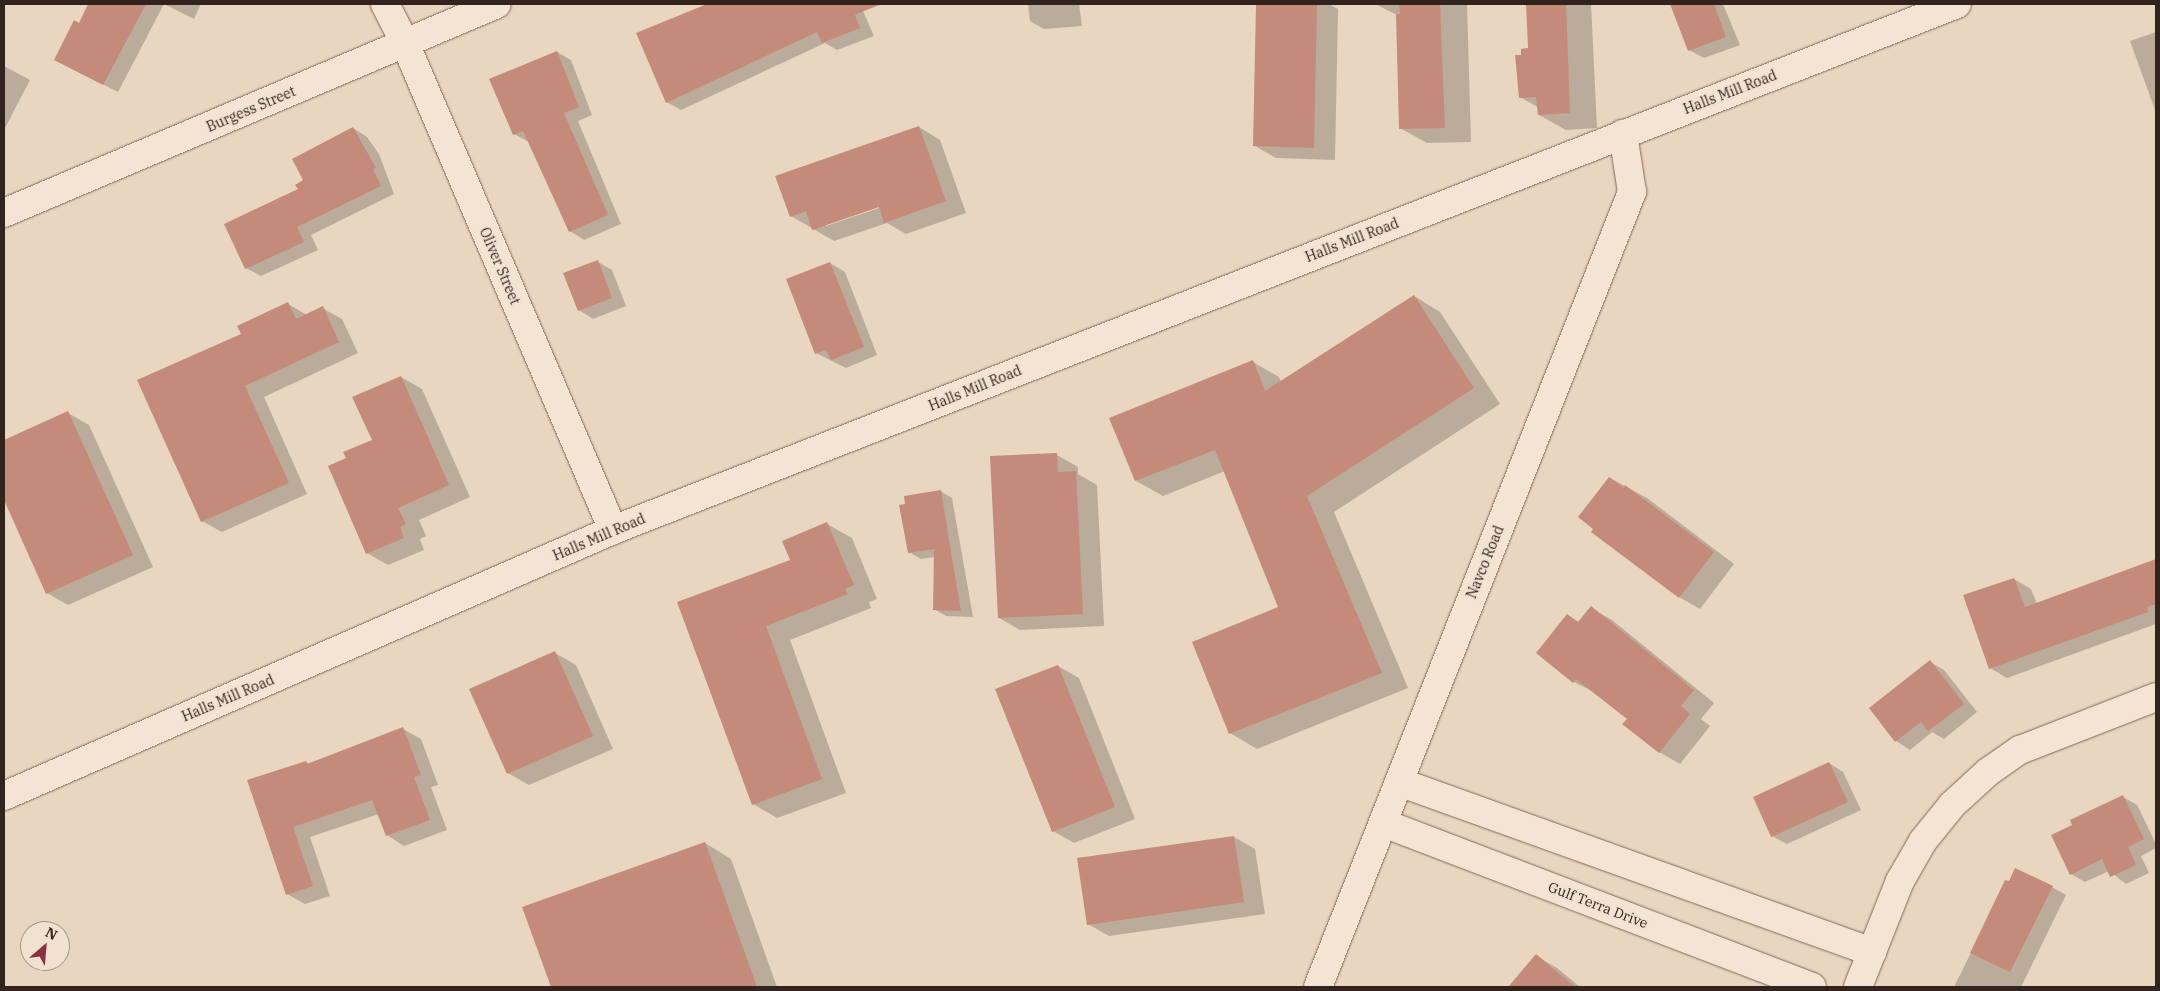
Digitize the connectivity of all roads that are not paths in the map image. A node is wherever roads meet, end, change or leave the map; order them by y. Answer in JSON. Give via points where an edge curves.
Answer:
{"nodes":[{"id":1,"x":385,"y":4,"type":"edge"},
{"id":2,"x":497,"y":4,"type":"edge"},
{"id":3,"x":1957,"y":4,"type":"edge"},
{"id":4,"x":405,"y":43,"type":"junction"},
{"id":5,"x":1623,"y":134,"type":"junction"},
{"id":6,"x":4,"y":213,"type":"edge"},
{"id":7,"x":612,"y":530,"type":"junction"},
{"id":8,"x":2156,"y":697,"type":"edge"},
{"id":9,"x":1399,"y":782,"type":"junction"},
{"id":10,"x":4,"y":796,"type":"edge"},
{"id":11,"x":1383,"y":823,"type":"junction"},
{"id":12,"x":1872,"y":952,"type":"junction"},
{"id":13,"x":1318,"y":987,"type":"edge"},
{"id":14,"x":1812,"y":987,"type":"edge"},
{"id":15,"x":1858,"y":987,"type":"edge"}],
"edges":[{"from":1,"to":4,"type":"street","name":"Oliver Street"},
{"from":2,"to":4,"type":"street","name":"Burgess Street"},
{"from":3,"to":5,"type":"street","name":"Halls Mill Road"},
{"from":4,"to":6,"type":"street","name":"Burgess Street"},
{"from":4,"to":7,"type":"street","name":"Oliver Street"},
{"from":5,"to":7,"type":"street","name":"Halls Mill Road"},
{"from":5,"to":9,"type":"street","name":"Navco Road","via":[[1632,192]]},
{"from":7,"to":10,"type":"street","name":"Halls Mill Road"},
{"from":8,"to":12,"type":"street","via":[[2020,750],[1988,772],[1952,805],[1924,841],[1900,881]]},
{"from":9,"to":11,"type":"street","name":"Navco Road"},
{"from":9,"to":12,"type":"street"},
{"from":11,"to":13,"type":"street","name":"Navco Road"},
{"from":11,"to":14,"type":"street","name":"Gulf Terra Drive"},
{"from":12,"to":15,"type":"street"}]}
